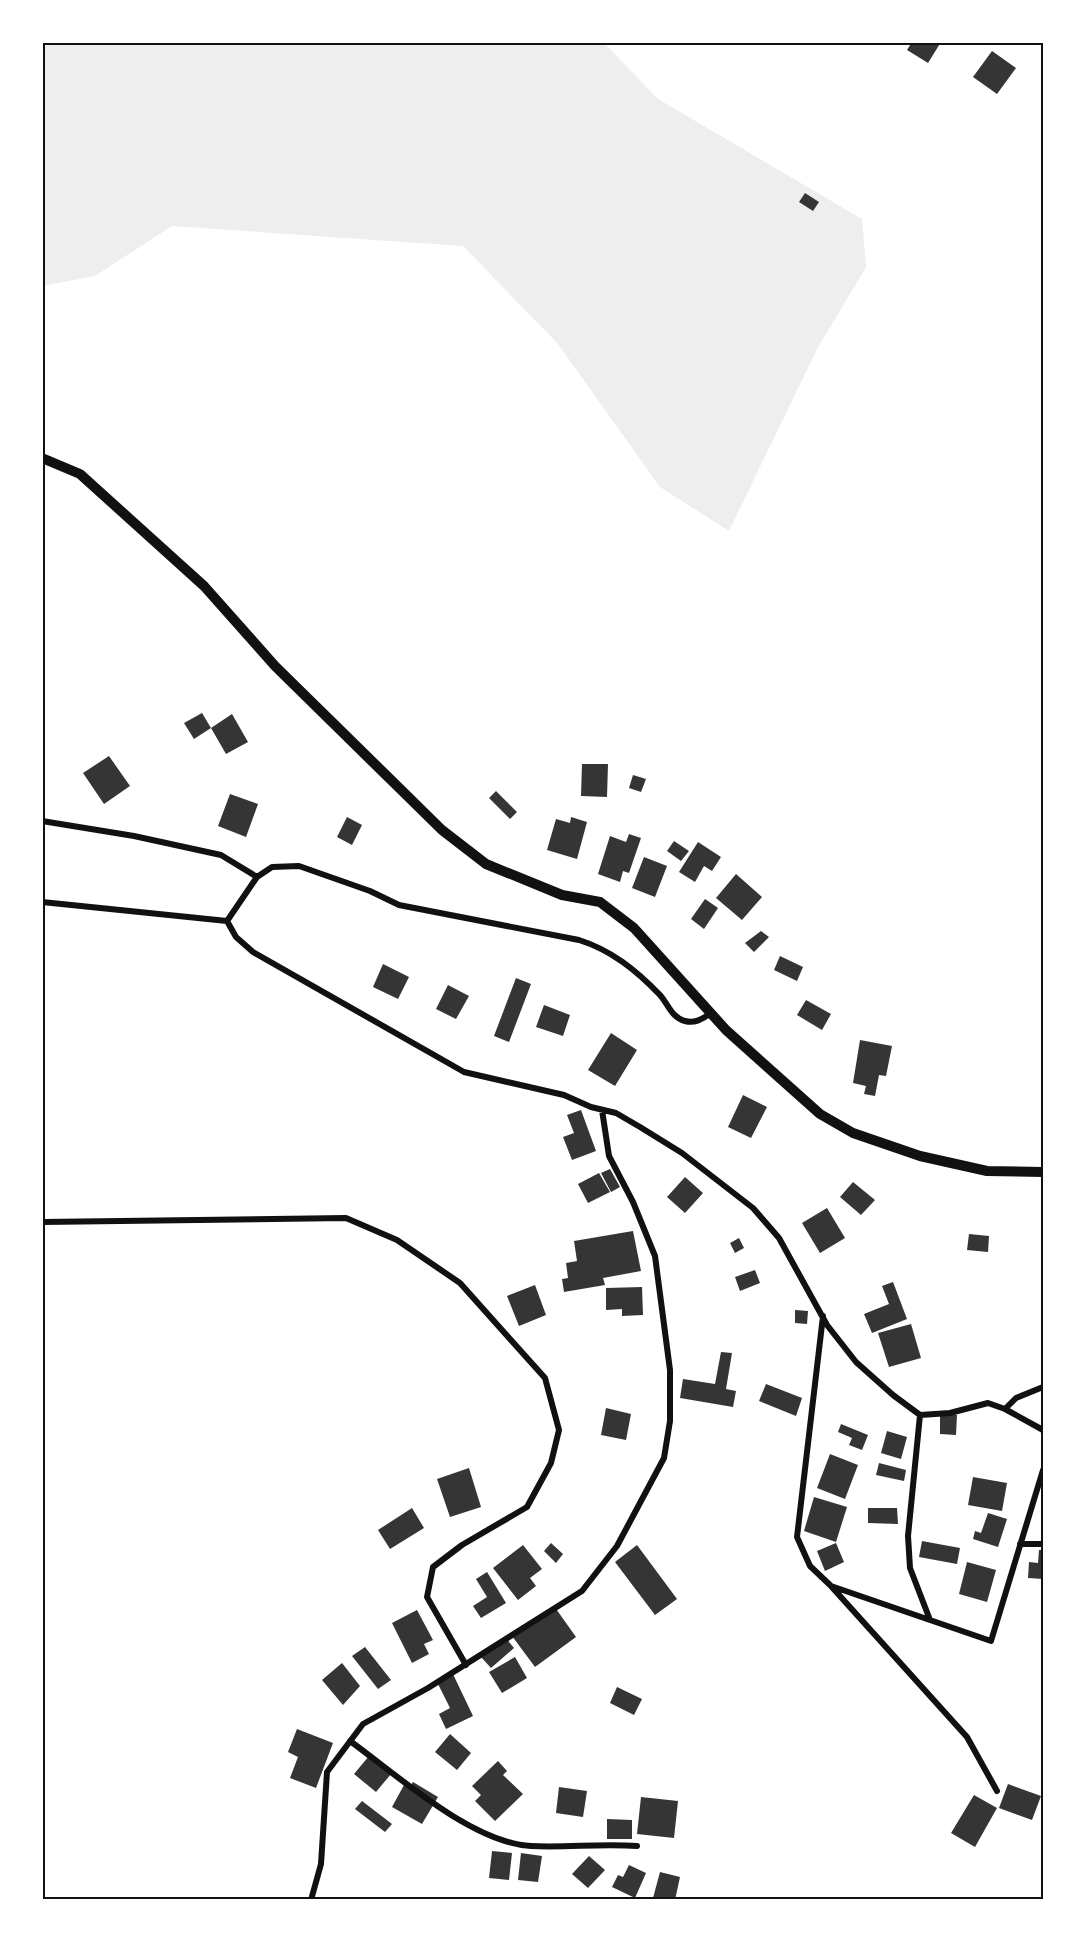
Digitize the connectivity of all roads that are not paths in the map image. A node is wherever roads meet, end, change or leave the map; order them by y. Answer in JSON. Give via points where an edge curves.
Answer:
{"nodes":[{"id":1,"x":42,"y":458,"type":"edge"},
{"id":2,"x":42,"y":821,"type":"edge"},
{"id":3,"x":257,"y":877,"type":"junction"},
{"id":4,"x":42,"y":902,"type":"edge"},
{"id":5,"x":227,"y":921,"type":"junction"},
{"id":6,"x":711,"y":1013,"type":"junction"},
{"id":7,"x":602,"y":1110,"type":"junction"},
{"id":8,"x":1043,"y":1172,"type":"edge"},
{"id":9,"x":42,"y":1222,"type":"edge"},
{"id":10,"x":822,"y":1316,"type":"junction"},
{"id":11,"x":1043,"y":1388,"type":"edge"},
{"id":12,"x":1005,"y":1409,"type":"junction"},
{"id":13,"x":920,"y":1415,"type":"junction"},
{"id":14,"x":1043,"y":1430,"type":"edge"},
{"id":15,"x":1043,"y":1470,"type":"edge"},
{"id":16,"x":1020,"y":1544,"type":"junction"},
{"id":17,"x":1043,"y":1544,"type":"edge"},
{"id":18,"x":830,"y":1585,"type":"junction"},
{"id":19,"x":930,"y":1620,"type":"junction"},
{"id":20,"x":466,"y":1665,"type":"junction"},
{"id":21,"x":350,"y":1741,"type":"junction"},
{"id":22,"x":997,"y":1791,"type":"dead end"},
{"id":23,"x":637,"y":1846,"type":"dead end"},
{"id":24,"x":311,"y":1900,"type":"edge"}],
"edges":[{"from":1,"to":6,"type":"main road","via":[[80,474],[196,578],[275,666],[442,830],[486,864],[562,896],[600,902],[634,928]]},
{"from":2,"to":3,"type":"street","via":[[221,855]]},
{"from":3,"to":5,"type":"street"},
{"from":3,"to":6,"type":"street","via":[[272,867],[299,866],[399,905],[579,940],[612,954],[684,1021],[697,1022]]},
{"from":4,"to":5,"type":"street"},
{"from":5,"to":7,"type":"street","via":[[236,937],[253,952],[464,1072],[564,1095]]},
{"from":6,"to":8,"type":"main road","via":[[820,1114],[853,1133],[920,1156],[987,1171]]},
{"from":7,"to":10,"type":"street","via":[[615,1113],[682,1153],[753,1208],[779,1238]]},
{"from":7,"to":20,"type":"street","via":[[609,1156],[655,1256],[669,1370],[670,1421],[664,1458],[617,1546],[582,1591]]},
{"from":9,"to":20,"type":"street","via":[[346,1218],[397,1240],[460,1283],[545,1378],[559,1430],[551,1463],[527,1507],[433,1567],[427,1597]]},
{"from":10,"to":13,"type":"street","via":[[856,1362]]},
{"from":10,"to":18,"type":"street","via":[[797,1537],[810,1566]]},
{"from":11,"to":12,"type":"street","via":[[1016,1398]]},
{"from":12,"to":13,"type":"street","via":[[988,1403],[950,1413]]},
{"from":12,"to":14,"type":"street"},
{"from":13,"to":19,"type":"street","via":[[908,1536],[910,1568]]},
{"from":15,"to":16,"type":"street"},
{"from":16,"to":17,"type":"street"},
{"from":16,"to":19,"type":"street","via":[[991,1641]]},
{"from":18,"to":19,"type":"street"},
{"from":18,"to":22,"type":"street","via":[[967,1737]]},
{"from":20,"to":21,"type":"street","via":[[363,1724]]},
{"from":21,"to":23,"type":"street","via":[[457,1819],[485,1834],[529,1846]]},
{"from":21,"to":24,"type":"street","via":[[327,1772],[321,1864]]}]}
